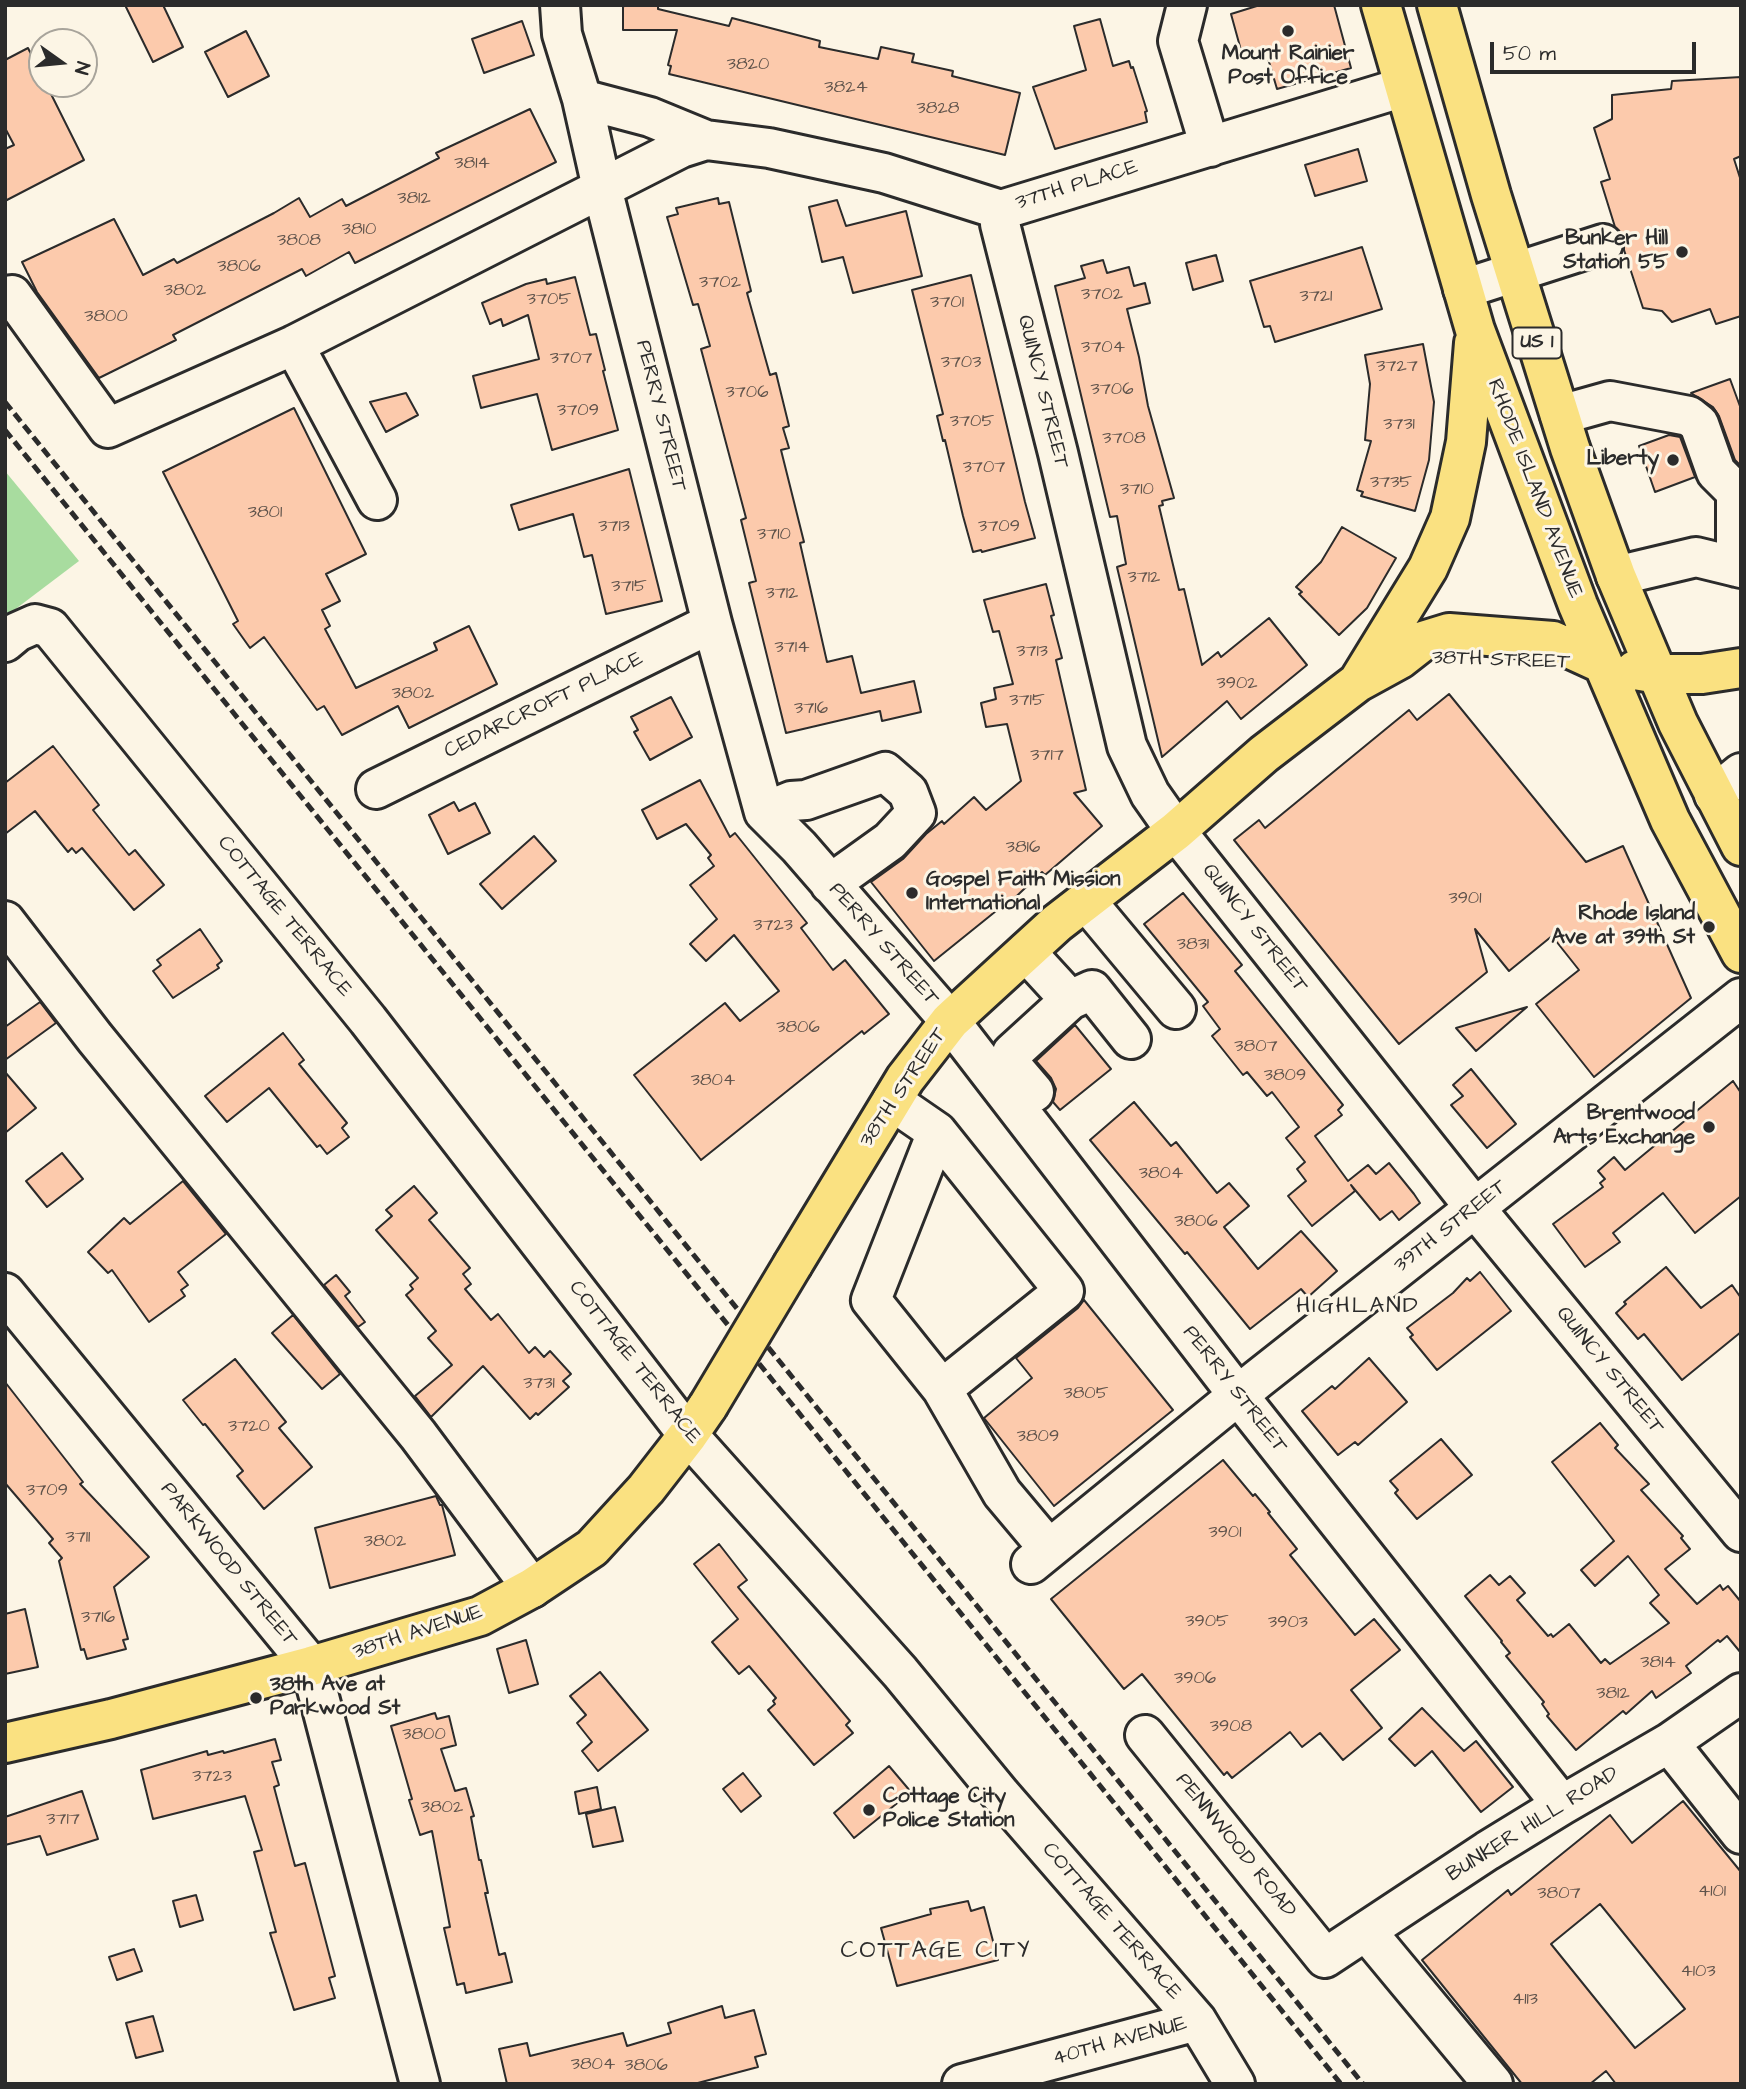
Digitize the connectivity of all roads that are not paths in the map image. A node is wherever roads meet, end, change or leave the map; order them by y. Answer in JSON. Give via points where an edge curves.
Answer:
{"nodes":[{"id":1,"x":560,"y":5,"type":"edge"},
{"id":2,"x":1187,"y":5,"type":"edge"},
{"id":3,"x":1381,"y":5,"type":"edge"},
{"id":4,"x":1437,"y":5,"type":"edge"},
{"id":5,"x":1404,"y":87,"type":"junction"},
{"id":6,"x":582,"y":99,"type":"junction"},
{"id":7,"x":706,"y":140,"type":"junction"},
{"id":8,"x":1210,"y":147,"type":"junction"},
{"id":9,"x":602,"y":188,"type":"junction"},
{"id":10,"x":1001,"y":210,"type":"junction"},
{"id":11,"x":1603,"y":244,"type":"dead end"},
{"id":12,"x":1515,"y":272,"type":"junction"},
{"id":13,"x":1463,"y":289,"type":"junction"},
{"id":14,"x":12,"y":295,"type":"dead end"},
{"id":15,"x":1475,"y":330,"type":"junction"},
{"id":16,"x":294,"y":345,"type":"junction"},
{"id":17,"x":1560,"y":415,"type":"junction"},
{"id":18,"x":377,"y":500,"type":"dead end"},
{"id":19,"x":1738,"y":567,"type":"edge"},
{"id":20,"x":1616,"y":576,"type":"junction"},
{"id":21,"x":712,"y":623,"type":"junction"},
{"id":22,"x":5,"y":642,"type":"edge"},
{"id":23,"x":1601,"y":663,"type":"junction"},
{"id":24,"x":1741,"y":668,"type":"edge"},
{"id":25,"x":1658,"y":674,"type":"junction"},
{"id":26,"x":1358,"y":682,"type":"junction"},
{"id":27,"x":1728,"y":784,"type":"edge"},
{"id":28,"x":376,"y":789,"type":"dead end"},
{"id":29,"x":764,"y":813,"type":"junction"},
{"id":30,"x":1176,"y":831,"type":"junction"},
{"id":31,"x":1741,"y":846,"type":"edge"},
{"id":32,"x":830,"y":884,"type":"junction"},
{"id":33,"x":1086,"y":901,"type":"junction"},
{"id":34,"x":5,"y":921,"type":"edge"},
{"id":35,"x":1026,"y":952,"type":"junction"},
{"id":36,"x":1741,"y":953,"type":"edge"},
{"id":37,"x":1741,"y":998,"type":"edge"},
{"id":38,"x":1070,"y":1000,"type":"junction"},
{"id":39,"x":1176,"y":1009,"type":"dead end"},
{"id":40,"x":950,"y":1021,"type":"junction"},
{"id":41,"x":1131,"y":1039,"type":"dead end"},
{"id":42,"x":1034,"y":1092,"type":"dead end"},
{"id":43,"x":892,"y":1101,"type":"junction"},
{"id":44,"x":937,"y":1132,"type":"junction"},
{"id":45,"x":1475,"y":1208,"type":"junction"},
{"id":46,"x":8,"y":1300,"type":"edge"},
{"id":47,"x":942,"y":1389,"type":"junction"},
{"id":48,"x":1238,"y":1395,"type":"junction"},
{"id":49,"x":698,"y":1420,"type":"junction"},
{"id":50,"x":1741,"y":1532,"type":"edge"},
{"id":51,"x":532,"y":1588,"type":"junction"},
{"id":52,"x":311,"y":1666,"type":"junction"},
{"id":53,"x":1741,"y":1693,"type":"edge"},
{"id":54,"x":1144,"y":1735,"type":"dead end"},
{"id":55,"x":5,"y":1743,"type":"edge"},
{"id":56,"x":1669,"y":1743,"type":"junction"},
{"id":57,"x":1562,"y":1805,"type":"junction"},
{"id":58,"x":1741,"y":1834,"type":"edge"},
{"id":59,"x":1366,"y":1931,"type":"junction"},
{"id":60,"x":1325,"y":1958,"type":"joint"},
{"id":61,"x":1197,"y":2021,"type":"junction"},
{"id":62,"x":1235,"y":2083,"type":"edge"},
{"id":63,"x":420,"y":2084,"type":"edge"},
{"id":64,"x":962,"y":2084,"type":"edge"},
{"id":65,"x":1493,"y":2084,"type":"edge"}],
"edges":[{"from":1,"to":6,"type":"street","name":"PERRY STREET","via":[[562,34]]},
{"from":2,"to":8,"type":"street","via":[[1178,41]]},
{"from":3,"to":5,"type":"main road","name":"RHODE ISLAND AVENUE","number":"US 1"},
{"from":4,"to":12,"type":"main road","number":"US 1"},
{"from":5,"to":8,"type":"street","name":"37TH PLACE"},
{"from":5,"to":13,"type":"main road","name":"RHODE ISLAND AVENUE","number":"US 1"},
{"from":6,"to":7,"type":"street","name":"37TH PLACE","via":[[650,117]]},
{"from":6,"to":9,"type":"street","name":"PERRY STREET"},
{"from":7,"to":9,"type":"street","name":"37TH PLACE"},
{"from":7,"to":10,"type":"street","name":"37TH PLACE","via":[[769,148],[884,173]]},
{"from":8,"to":10,"type":"street","name":"37TH PLACE"},
{"from":9,"to":16,"type":"street","name":"37TH PLACE"},
{"from":9,"to":21,"type":"street","name":"PERRY STREET"},
{"from":10,"to":30,"type":"street","name":"QUINCY STREET","via":[[1000,224],[1127,746],[1150,794]]},
{"from":11,"to":12,"type":"street"},
{"from":12,"to":13,"type":"street"},
{"from":12,"to":17,"type":"main road","number":"US 1"},
{"from":13,"to":15,"type":"main road","name":"RHODE ISLAND AVENUE","number":"US 1"},
{"from":14,"to":16,"type":"street","name":"37TH PLACE","via":[[107,428]]},
{"from":15,"to":23,"type":"main road","name":"RHODE ISLAND AVENUE","number":"US 1"},
{"from":15,"to":26,"type":"main road","via":[[1466,442],[1450,519],[1428,568]]},
{"from":16,"to":18,"type":"street"},
{"from":17,"to":19,"type":"street","via":[[1610,401],[1689,416],[1699,424],[1716,472],[1736,492]]},
{"from":17,"to":20,"type":"main road","number":"US 1"},
{"from":19,"to":20,"type":"street","via":[[1696,557]]},
{"from":20,"to":25,"type":"main road","number":"US 1"},
{"from":21,"to":28,"type":"street","name":"CEDARCROFT PLACE"},
{"from":21,"to":29,"type":"street","name":"PERRY STREET"},
{"from":22,"to":49,"type":"street","name":"COTTAGE TERRACE","via":[[35,624],[50,628]]},
{"from":23,"to":25,"type":"main road","name":"38TH STREET"},
{"from":23,"to":26,"type":"main road","name":"38TH STREET","via":[[1560,642],[1449,633],[1423,641]]},
{"from":23,"to":36,"type":"main road","name":"RHODE ISLAND AVENUE","number":"US 1","via":[[1670,820]]},
{"from":24,"to":25,"type":"main road","name":"38TH STREET"},
{"from":25,"to":27,"type":"main road","number":"US 1","via":[[1683,734]]},
{"from":26,"to":30,"type":"main road","name":"38TH STREET","via":[[1264,754]]},
{"from":27,"to":31,"type":"main road","number":"US 1"},
{"from":29,"to":32,"type":"street","name":"PERRY STREET"},
{"from":29,"to":32,"type":"street","via":[[884,772],[908,792],[916,813],[890,841]]},
{"from":30,"to":33,"type":"main road","name":"38TH STREET"},
{"from":30,"to":45,"type":"street","name":"QUINCY STREET"},
{"from":32,"to":40,"type":"street","name":"PERRY STREET"},
{"from":33,"to":35,"type":"main road","name":"38TH STREET"},
{"from":33,"to":39,"type":"street"},
{"from":34,"to":51,"type":"street","via":[[418,1435]]},
{"from":35,"to":38,"type":"street"},
{"from":35,"to":40,"type":"main road","name":"38TH STREET"},
{"from":37,"to":45,"type":"street","name":"39TH STREET"},
{"from":38,"to":41,"type":"street","via":[[1092,990]]},
{"from":38,"to":42,"type":"street","via":[[1012,1053],[1011,1065]]},
{"from":40,"to":43,"type":"main road","name":"38TH STREET"},
{"from":40,"to":48,"type":"street","name":"PERRY STREET"},
{"from":43,"to":44,"type":"street"},
{"from":43,"to":49,"type":"main road","name":"38TH STREET","bridge":true},
{"from":44,"to":47,"type":"street","via":[[871,1300]]},
{"from":44,"to":47,"type":"street","via":[[1064,1291]]},
{"from":45,"to":48,"type":"street","name":"39TH STREET"},
{"from":45,"to":50,"type":"street","name":"QUINCY STREET"},
{"from":46,"to":52,"type":"street","name":"PARKWOOD STREET"},
{"from":47,"to":48,"type":"street","name":"39TH STREET","via":[[1040,1557]]},
{"from":48,"to":57,"type":"street","name":"PERRY STREET"},
{"from":49,"to":51,"type":"main road","name":"38TH AVENUE","via":[[646,1489],[592,1548]]},
{"from":49,"to":61,"type":"street","name":"COTTAGE TERRACE","via":[[1001,1794]]},
{"from":51,"to":52,"type":"main road","name":"38TH AVENUE","via":[[480,1616]]},
{"from":52,"to":55,"type":"main road","name":"38TH AVENUE"},
{"from":52,"to":63,"type":"street","name":"PARKWOOD STREET"},
{"from":53,"to":56,"type":"street","name":"BUNKER HILL ROAD"},
{"from":54,"to":60,"type":"street","name":"PENNWOOD ROAD"},
{"from":56,"to":57,"type":"street","name":"BUNKER HILL ROAD"},
{"from":56,"to":58,"type":"street"},
{"from":57,"to":59,"type":"street","name":"BUNKER HILL ROAD"},
{"from":59,"to":60,"type":"street","name":"BUNKER HILL ROAD"},
{"from":59,"to":65,"type":"street"},
{"from":61,"to":62,"type":"street","name":"COTTAGE TERRACE"},
{"from":61,"to":64,"type":"street","name":"40TH AVENUE"}]}
